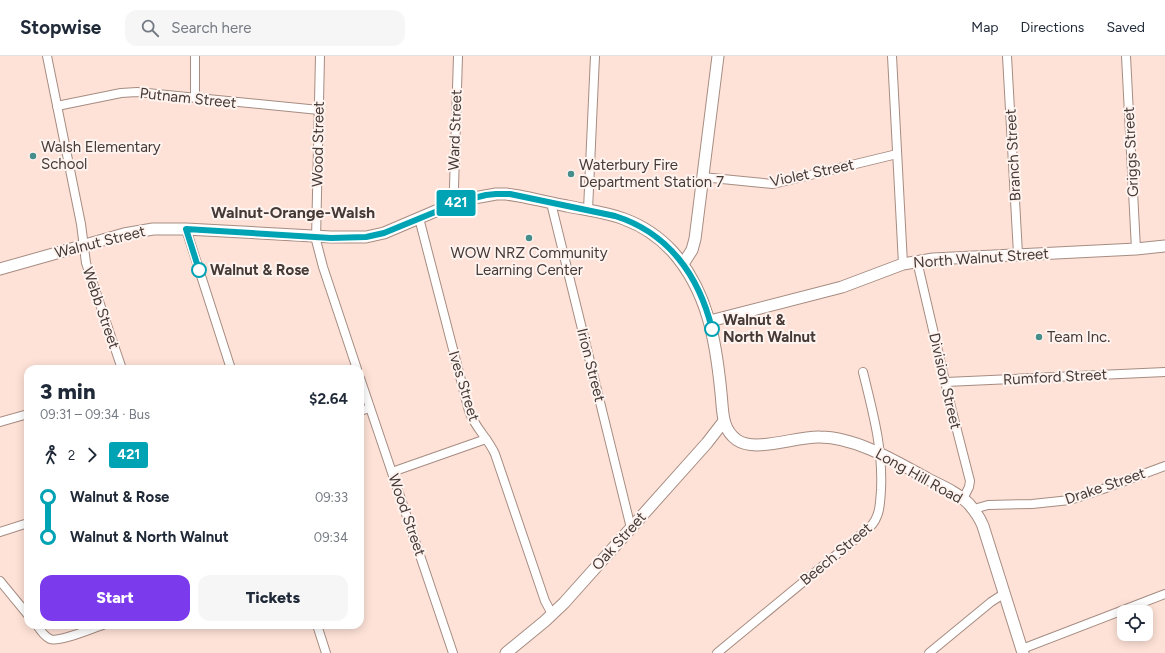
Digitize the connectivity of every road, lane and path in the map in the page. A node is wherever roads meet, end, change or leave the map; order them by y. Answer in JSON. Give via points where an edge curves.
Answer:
{"nodes":[{"id":1,"x":47,"y":56,"type":"edge"},
{"id":2,"x":195,"y":56,"type":"edge"},
{"id":3,"x":320,"y":56,"type":"edge"},
{"id":4,"x":458,"y":56,"type":"edge"},
{"id":5,"x":595,"y":56,"type":"edge"},
{"id":6,"x":718,"y":56,"type":"edge"},
{"id":7,"x":892,"y":56,"type":"edge"},
{"id":8,"x":1007,"y":56,"type":"edge"},
{"id":9,"x":1126,"y":56,"type":"edge"},
{"id":10,"x":195,"y":98,"type":"junction"},
{"id":11,"x":57,"y":106,"type":"junction"},
{"id":12,"x":319,"y":110,"type":"junction"},
{"id":13,"x":897,"y":154,"type":"junction"},
{"id":14,"x":702,"y":177,"type":"junction"},
{"id":15,"x":457,"y":203,"type":"junction"},
{"id":16,"x":551,"y":203,"type":"junction"},
{"id":17,"x":588,"y":210,"type":"junction"},
{"id":18,"x":419,"y":218,"type":"junction"},
{"id":19,"x":186,"y":229,"type":"junction"},
{"id":20,"x":316,"y":237,"type":"junction"},
{"id":21,"x":84,"y":246,"type":"junction"},
{"id":22,"x":1165,"y":246,"type":"edge"},
{"id":23,"x":1136,"y":248,"type":"junction"},
{"id":24,"x":1018,"y":254,"type":"junction"},
{"id":25,"x":917,"y":261,"type":"junction"},
{"id":26,"x":683,"y":264,"type":"junction"},
{"id":27,"x":902,"y":264,"type":"junction"},
{"id":28,"x":0,"y":269,"type":"edge"},
{"id":29,"x":710,"y":321,"type":"junction"},
{"id":30,"x":121,"y":365,"type":"edge"},
{"id":31,"x":230,"y":365,"type":"edge"},
{"id":32,"x":356,"y":365,"type":"edge"},
{"id":33,"x":863,"y":372,"type":"dead end"},
{"id":34,"x":1165,"y":372,"type":"edge"},
{"id":35,"x":946,"y":382,"type":"junction"},
{"id":36,"x":364,"y":390,"type":"edge"},
{"id":37,"x":370,"y":408,"type":"junction"},
{"id":38,"x":364,"y":410,"type":"edge"},
{"id":39,"x":24,"y":415,"type":"edge"},
{"id":40,"x":724,"y":421,"type":"junction"},
{"id":41,"x":0,"y":422,"type":"edge"},
{"id":42,"x":486,"y":438,"type":"junction"},
{"id":43,"x":880,"y":454,"type":"junction"},
{"id":44,"x":1165,"y":466,"type":"edge"},
{"id":45,"x":392,"y":472,"type":"junction"},
{"id":46,"x":963,"y":499,"type":"junction"},
{"id":47,"x":974,"y":509,"type":"junction"},
{"id":48,"x":24,"y":524,"type":"edge"},
{"id":49,"x":631,"y":528,"type":"junction"},
{"id":50,"x":0,"y":532,"type":"edge"},
{"id":51,"x":0,"y":581,"type":"edge"},
{"id":52,"x":1005,"y":594,"type":"junction"},
{"id":53,"x":1165,"y":594,"type":"edge"},
{"id":54,"x":24,"y":610,"type":"edge"},
{"id":55,"x":552,"y":614,"type":"junction"},
{"id":56,"x":40,"y":629,"type":"edge"},
{"id":57,"x":91,"y":629,"type":"edge"},
{"id":58,"x":318,"y":629,"type":"edge"},
{"id":59,"x":1023,"y":651,"type":"edge"},
{"id":60,"x":326,"y":653,"type":"edge"},
{"id":61,"x":453,"y":653,"type":"edge"},
{"id":62,"x":506,"y":653,"type":"edge"},
{"id":63,"x":717,"y":653,"type":"edge"},
{"id":64,"x":930,"y":653,"type":"edge"}],
"edges":[{"from":1,"to":11,"type":"street","name":"Webb Street"},
{"from":2,"to":10,"type":"street"},
{"from":3,"to":12,"type":"street","name":"Wood Street"},
{"from":4,"to":15,"type":"street","name":"Ward Street","via":[[454,187]]},
{"from":5,"to":17,"type":"street"},
{"from":6,"to":14,"type":"main road"},
{"from":7,"to":13,"type":"street"},
{"from":8,"to":24,"type":"street","name":"Branch Street"},
{"from":9,"to":23,"type":"street","name":"Griggs Street"},
{"from":10,"to":11,"type":"street","name":"Putnam Street","via":[[129,92]]},
{"from":10,"to":12,"type":"street","name":"Putnam Street"},
{"from":11,"to":21,"type":"street","name":"Webb Street"},
{"from":12,"to":20,"type":"street","name":"Wood Street"},
{"from":13,"to":14,"type":"street","name":"Violet Street","via":[[773,184]]},
{"from":13,"to":27,"type":"street"},
{"from":14,"to":26,"type":"main road","via":[[695,239],[692,250]]},
{"from":15,"to":16,"type":"main road","name":"Walnut Street","via":[[486,195],[506,194]]},
{"from":15,"to":18,"type":"main road","name":"Walnut Street"},
{"from":16,"to":17,"type":"main road","name":"Walnut Street"},
{"from":16,"to":49,"type":"street","name":"Irion Street"},
{"from":17,"to":26,"type":"main road","name":"Walnut Street","via":[[615,216],[640,226],[660,240]]},
{"from":18,"to":20,"type":"main road","name":"Walnut Street","via":[[371,236]]},
{"from":18,"to":42,"type":"street","name":"Ives Street","via":[[469,411],[474,424]]},
{"from":19,"to":20,"type":"main road","name":"Walnut Street"},
{"from":19,"to":21,"type":"main road","name":"Walnut Street","via":[[138,231]]},
{"from":19,"to":31,"type":"street"},
{"from":20,"to":32,"type":"street","name":"Wood Street","via":[[318,251]]},
{"from":21,"to":28,"type":"main road","name":"Walnut Street"},
{"from":21,"to":30,"type":"street","name":"Webb Street","via":[[86,263]]},
{"from":22,"to":23,"type":"main road","name":"North Walnut Street"},
{"from":23,"to":24,"type":"main road","name":"North Walnut Street"},
{"from":24,"to":25,"type":"main road","name":"North Walnut Street"},
{"from":25,"to":27,"type":"main road","name":"North Walnut Street"},
{"from":25,"to":35,"type":"street","name":"Division Street"},
{"from":26,"to":29,"type":"main road","name":"Walnut Street","via":[[699,292]]},
{"from":27,"to":29,"type":"main road","name":"North Walnut Street","via":[[842,287]]},
{"from":29,"to":40,"type":"main road","name":"Walnut Street","via":[[717,355]]},
{"from":33,"to":43,"type":"street","name":"Beech Street"},
{"from":34,"to":35,"type":"street","name":"Rumford Street"},
{"from":35,"to":46,"type":"street","name":"Division Street","via":[[970,481]]},
{"from":36,"to":37,"type":"street","name":"Wood Street"},
{"from":37,"to":38,"type":"street"},
{"from":37,"to":45,"type":"street","name":"Wood Street"},
{"from":39,"to":41,"type":"street"},
{"from":40,"to":43,"type":"main road","name":"Long Hill Road","via":[[729,433],[748,445],[820,436],[850,442]]},
{"from":40,"to":49,"type":"main road","name":"Oak Street"},
{"from":42,"to":45,"type":"street"},
{"from":42,"to":55,"type":"street","name":"Ives Street","via":[[495,454],[545,601]]},
{"from":43,"to":46,"type":"main road","name":"Long Hill Road"},
{"from":43,"to":63,"type":"street","name":"Beech Street","via":[[879,509],[874,523]]},
{"from":44,"to":47,"type":"street","name":"Drake Street","via":[[1070,500],[988,505]]},
{"from":45,"to":61,"type":"street","name":"Wood Street"},
{"from":46,"to":47,"type":"main road","name":"Long Hill Road"},
{"from":47,"to":52,"type":"main road","name":"Long Hill Road","via":[[986,532]]},
{"from":48,"to":50,"type":"street"},
{"from":49,"to":55,"type":"main road","name":"Oak Street"},
{"from":51,"to":54,"type":"street"},
{"from":52,"to":59,"type":"main road","name":"Long Hill Road"},
{"from":52,"to":64,"type":"street","via":[[991,602]]},
{"from":53,"to":59,"type":"street"},
{"from":55,"to":62,"type":"main road","name":"Oak Street"},
{"from":56,"to":57,"type":"street","via":[[48,638],[55,640]]},
{"from":58,"to":60,"type":"street"}]}
